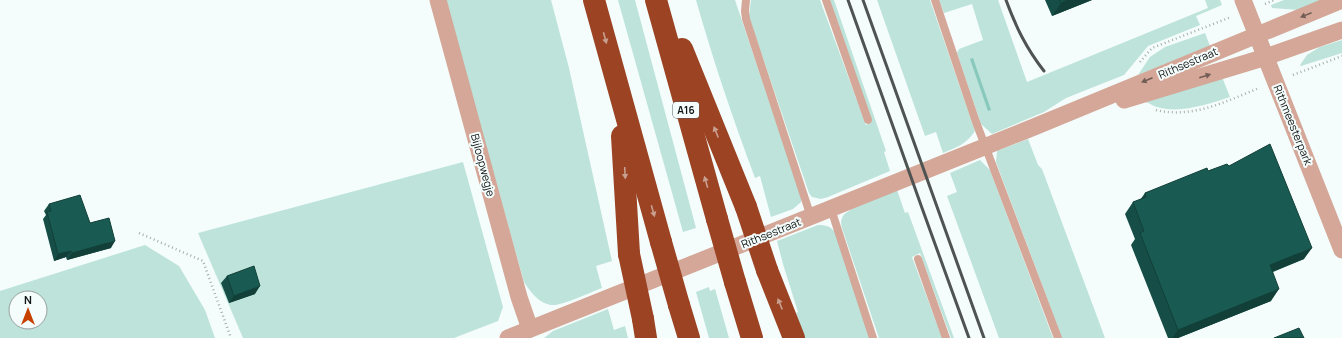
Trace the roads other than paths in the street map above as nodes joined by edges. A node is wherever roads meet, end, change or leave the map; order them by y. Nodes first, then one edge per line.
1 (438, 0) edge
2 (594, 0) edge
3 (656, 0) edge
4 (662, 0) edge
5 (746, 0) edge
6 (826, 0) edge
7 (935, 0) edge
8 (1243, 0) edge
9 (1342, 0) edge
10 (1342, 30) edge
11 (1257, 34) junction
12 (1266, 57) junction
13 (620, 93) junction
14 (868, 120) dead end
15 (1034, 127) junction
16 (985, 146) junction
17 (831, 209) junction
18 (811, 217) junction
19 (1342, 250) edge
20 (918, 259) dead end
21 (644, 329) edge
22 (521, 334) edge
23 (690, 338) edge
24 (752, 338) edge
25 (794, 338) edge
26 (873, 338) edge
27 (946, 338) edge
28 (1058, 338) edge

1 - 22 street, Bijloopwegje
2 -> 13 highway
24 -> 3 highway, A16, bridge
25 -> 4 highway, A16, bridge
5 - 18 lane
6 - 14 lane
7 - 16 lane
8 - 11 street, Rithmeesterpark
9 -> 11 street, Rithsestraat
10 - 12 street, Rithsestraat
11 - 12 street, Rithmeesterpark
11 -> 15 street, Rithsestraat
15 -> 12 street, Rithsestraat
12 - 19 street, Rithmeesterpark
13 -> 21 highway, bridge
13 -> 23 highway, bridge
15 - 16 street, Rithsestraat
16 - 17 street, Rithsestraat
16 - 28 lane
17 - 18 street, Rithsestraat
17 - 26 lane
18 - 22 street, Rithsestraat
20 - 27 lane

